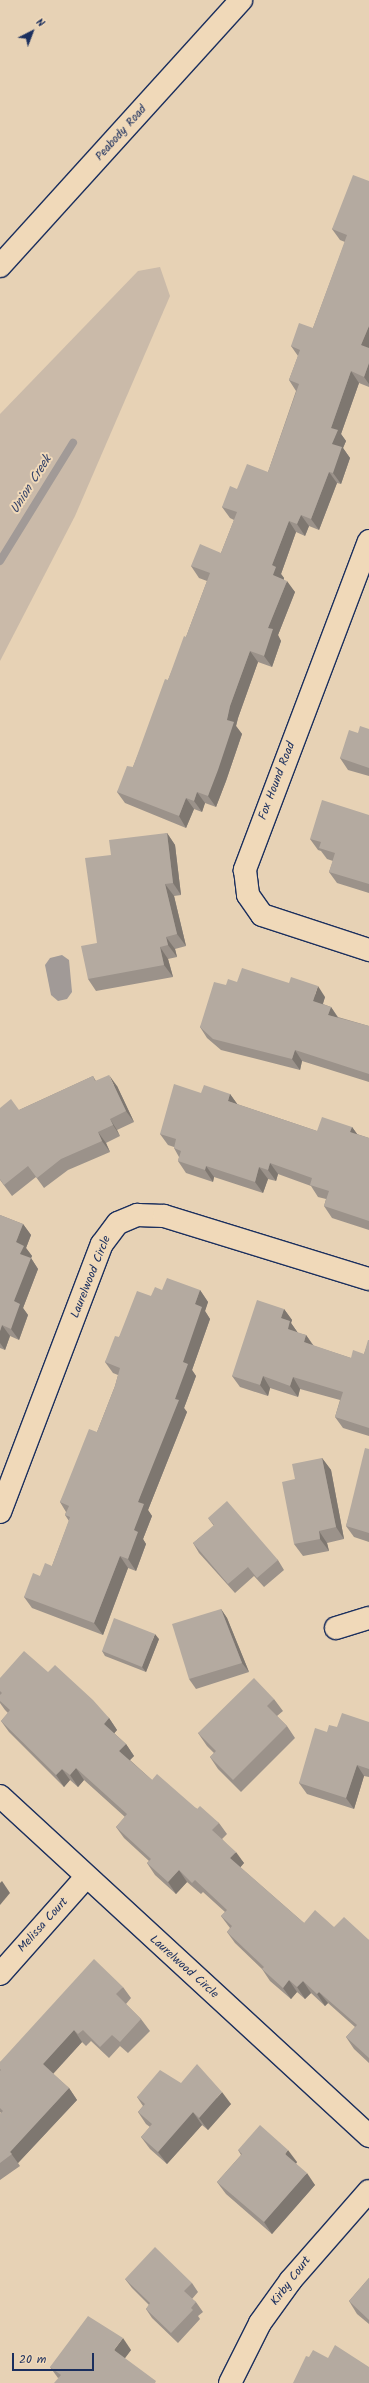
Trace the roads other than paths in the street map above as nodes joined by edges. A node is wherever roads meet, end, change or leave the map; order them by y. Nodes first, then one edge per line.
1 (241, 0) edge
2 (0, 266) edge
3 (369, 541) edge
4 (369, 950) edge
5 (369, 1279) edge
6 (0, 1512) edge
7 (369, 1618) edge
8 (336, 1628) dead end
9 (0, 1796) edge
10 (86, 1877) junction
11 (0, 1974) edge
12 (369, 2136) edge
13 (369, 2191) edge
14 (230, 2383) edge

1 - 2 street, Peabody Road
3 - 4 street, Fox Hound Road
5 - 6 street, Laurelwood Circle
7 - 8 street
9 - 10 street, Laurelwood Circle
10 - 11 street, Melissa Court
10 - 12 street, Laurelwood Circle
13 - 14 street, Kirby Court

